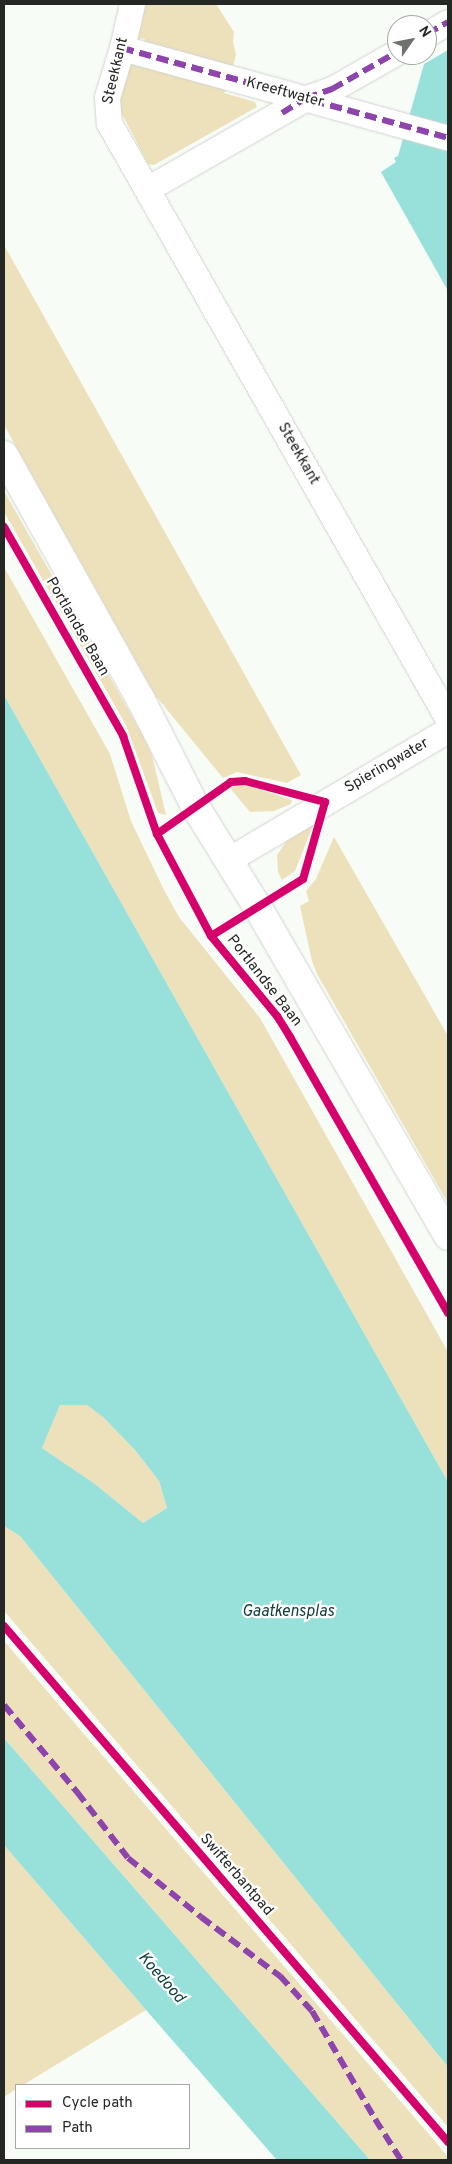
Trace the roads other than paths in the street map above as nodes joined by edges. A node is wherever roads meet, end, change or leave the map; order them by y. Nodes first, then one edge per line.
1 (132, 4) edge
2 (448, 22) edge
3 (437, 28) edge
4 (122, 48) junction
5 (387, 58) edge
6 (306, 98) junction
7 (448, 138) edge
8 (147, 190) junction
9 (4, 455) edge
10 (448, 720) edge
11 (448, 730) edge
12 (228, 860) junction
13 (448, 1236) edge

1 - 4 street, Steekkant
2 - 3 street
4 - 6 street, Kreeftwater
4 - 8 street, Steekkant
5 - 6 street
6 - 7 street, Kreeftwater
6 - 8 street
8 - 10 street, Steekkant
9 - 12 street, Portlandse Baan
11 - 12 street, Spieringwater
12 - 13 street, Portlandse Baan

